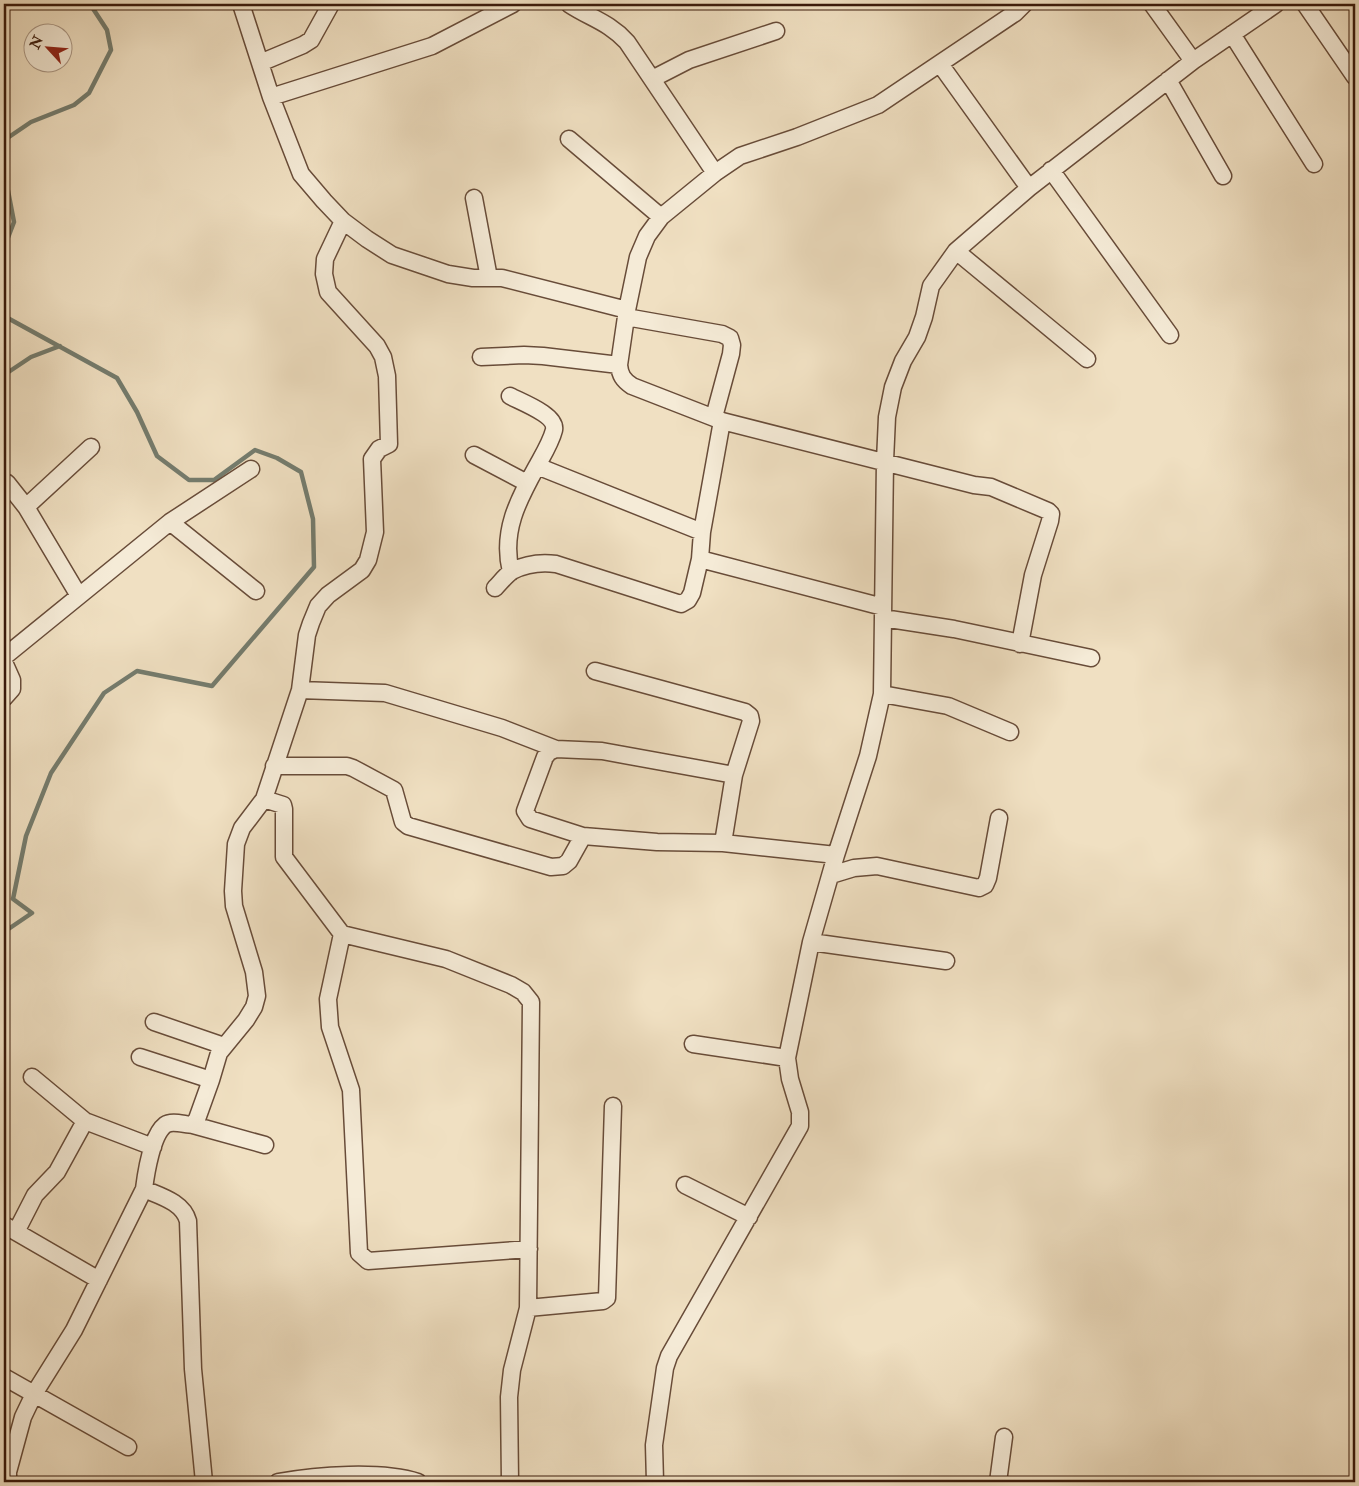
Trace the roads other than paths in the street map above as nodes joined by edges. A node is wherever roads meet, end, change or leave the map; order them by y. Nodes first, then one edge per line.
1 (241, 4) edge
2 (331, 4) edge
3 (513, 4) edge
4 (569, 4) edge
5 (1024, 4) edge
6 (1152, 4) edge
7 (1276, 4) edge
8 (1305, 4) edge
9 (776, 32) dead end
10 (1232, 34) junction
11 (1193, 61) junction
12 (260, 63) junction
13 (940, 64) junction
14 (1355, 77) edge
15 (652, 79) junction
16 (1168, 80) junction
17 (271, 97) junction
18 (569, 139) dead end
19 (1314, 164) dead end
20 (1051, 170) junction
21 (714, 173) junction
22 (1223, 176) dead end
23 (1029, 188) junction
24 (474, 198) dead end
25 (661, 217) junction
26 (342, 221) junction
27 (956, 251) junction
28 (489, 278) junction
29 (626, 314) junction
30 (1170, 335) dead end
31 (481, 357) dead end
32 (1087, 359) dead end
33 (619, 365) junction
34 (510, 396) dead end
35 (718, 419) junction
36 (91, 446) dead end
37 (474, 455) dead end
38 (885, 461) junction
39 (538, 466) junction
40 (251, 469) dead end
41 (7, 482) dead end
42 (528, 483) junction
43 (26, 507) junction
44 (170, 522) junction
45 (702, 532) junction
46 (700, 559) junction
47 (511, 572) junction
48 (495, 588) dead end
49 (256, 591) dead end
50 (79, 596) junction
51 (883, 612) junction
52 (1020, 644) junction
53 (4, 657) edge
54 (1091, 658) dead end
55 (4, 662) edge
56 (595, 671) dead end
57 (300, 690) junction
58 (882, 694) junction
59 (4, 698) edge
60 (1010, 732) dead end
61 (556, 749) junction
62 (274, 766) junction
63 (734, 775) junction
64 (264, 799) junction
65 (998, 818) dead end
66 (582, 836) junction
67 (723, 843) junction
68 (836, 855) junction
69 (831, 874) junction
70 (342, 934) junction
71 (811, 942) junction
72 (946, 961) dead end
73 (154, 1022) dead end
74 (692, 1044) dead end
75 (224, 1046) junction
76 (140, 1057) dead end
77 (787, 1058) junction
78 (32, 1077) dead end
79 (211, 1080) junction
80 (613, 1106) dead end
81 (85, 1121) junction
82 (192, 1125) junction
83 (265, 1144) dead end
84 (153, 1147) junction
85 (685, 1185) dead end
86 (144, 1189) junction
87 (749, 1217) junction
88 (10, 1229) edge
89 (529, 1249) junction
90 (100, 1280) junction
91 (528, 1308) junction
92 (4, 1377) edge
93 (34, 1394) junction
94 (1004, 1437) dead end
95 (128, 1447) dead end
96 (8, 1482) edge
97 (204, 1482) edge
98 (278, 1482) edge
99 (418, 1482) edge
100 (510, 1482) edge
101 (655, 1482) edge
102 (998, 1482) edge

1 - 12 street
2 - 12 street
3 - 17 street
4 - 15 street
5 - 13 street
6 - 11 street
7 - 10 street
8 - 14 street
9 - 15 street
10 - 11 street
10 - 19 street
11 - 16 street
12 - 17 street
13 - 21 street
13 - 23 street
15 - 21 street
16 - 20 street
16 - 22 street
17 - 26 street
18 - 25 street
20 - 23 street
20 - 30 street
21 - 25 street
23 - 27 street
24 - 28 street
25 - 29 street
26 - 28 street
26 - 57 street
27 - 32 street
27 - 38 street
28 - 29 street
29 - 33 street
29 - 35 street
31 - 33 street
33 - 35 street
34 - 39 street
35 - 38 street
35 - 45 street
36 - 43 street
37 - 42 street
38 - 51 street
38 - 52 street
39 - 42 street
39 - 45 street
40 - 44 street
41 - 43 street
42 - 47 street
43 - 50 street
44 - 49 street
44 - 50 street
45 - 46 street
46 - 47 street
46 - 51 street
47 - 48 street
50 - 53 street
51 - 52 street
51 - 58 street
52 - 54 street
55 - 59 street
56 - 63 street
57 - 61 street
57 - 62 street
58 - 60 street
58 - 68 street
61 - 63 street
61 - 66 street
62 - 64 street
62 - 66 street
63 - 67 street
64 - 70 street
64 - 75 street
65 - 69 street
66 - 67 street
67 - 68 street
68 - 69 street
69 - 71 street
70 - 89 street
70 - 89 street
71 - 72 street
71 - 77 street
73 - 75 street
74 - 77 street
75 - 79 street
76 - 79 street
77 - 87 street
78 - 81 street
79 - 82 street
80 - 91 street
81 - 84 street
81 - 88 street
82 - 83 street
82 - 84 street
84 - 86 street
85 - 87 street
86 - 90 street
86 - 97 street
87 - 101 street
88 - 90 street
89 - 91 street
90 - 93 street
91 - 100 street
92 - 93 street
93 - 95 street
93 - 96 street
94 - 102 street
98 - 99 street

